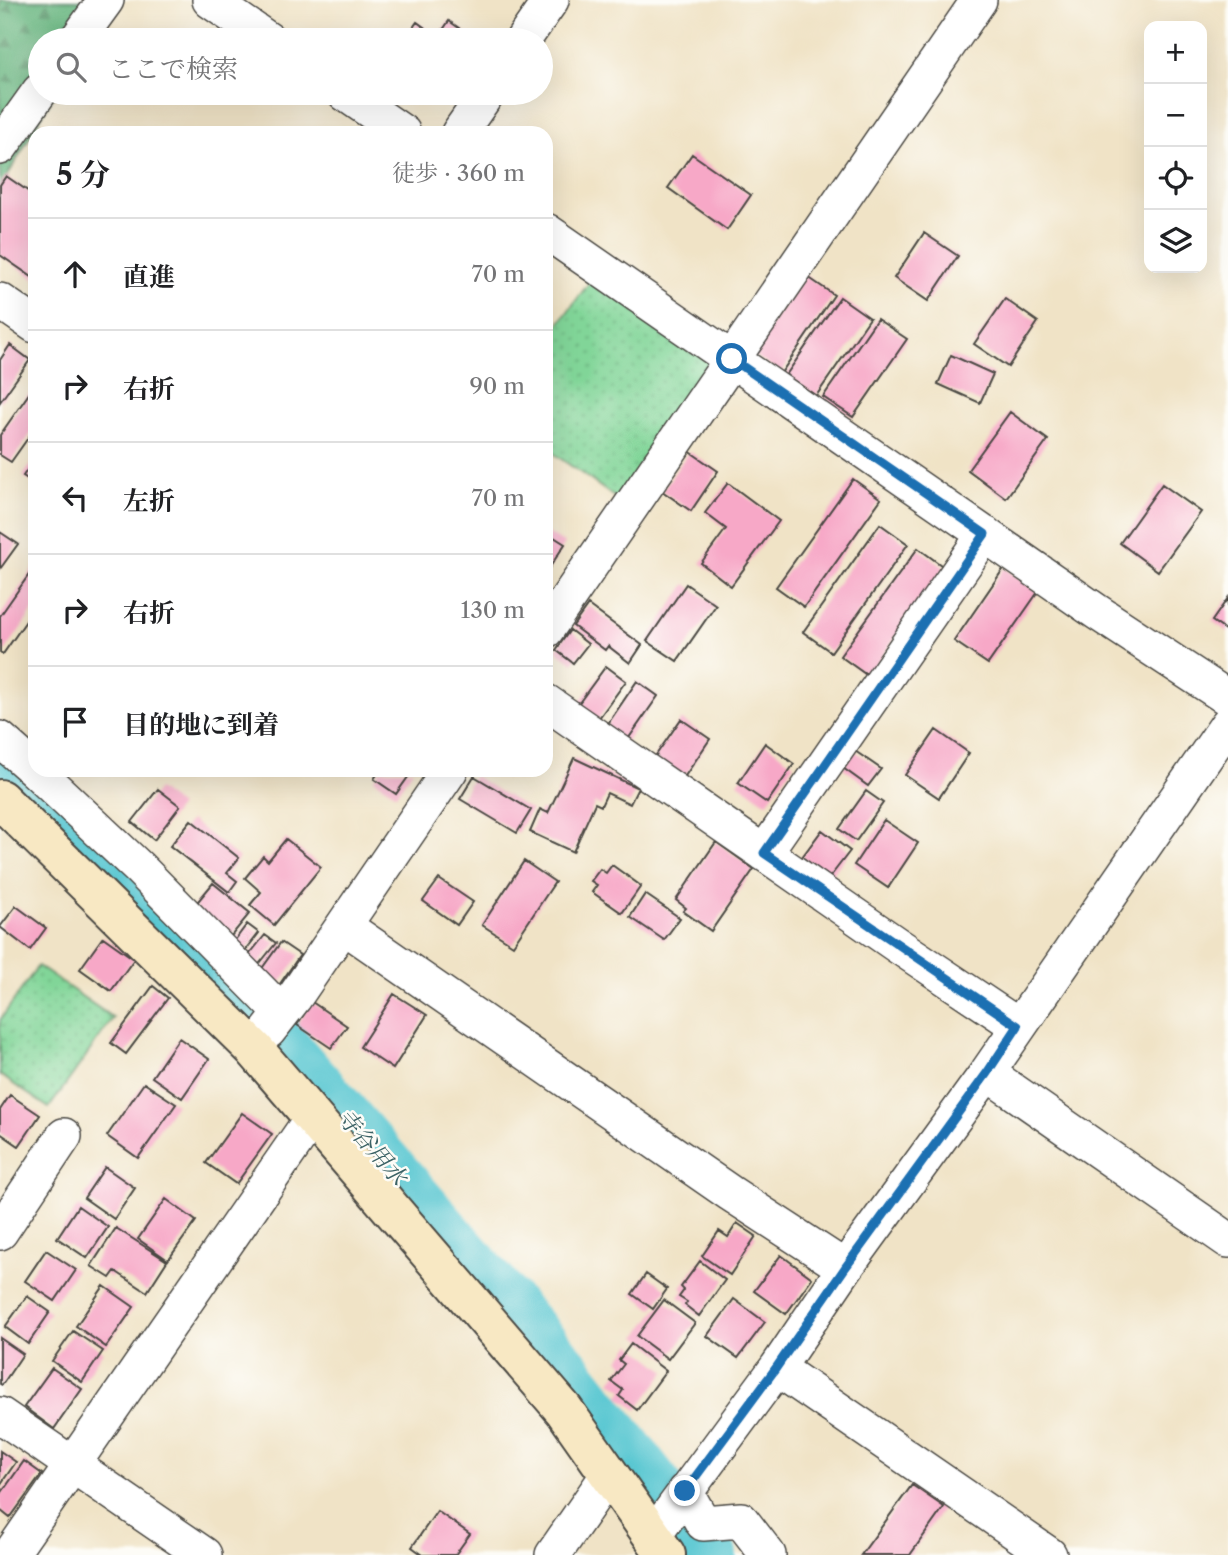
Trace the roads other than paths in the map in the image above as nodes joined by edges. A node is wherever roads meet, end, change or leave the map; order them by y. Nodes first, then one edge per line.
1 (106, 0) edge
2 (210, 0) edge
3 (551, 0) edge
4 (979, 0) edge
5 (86, 28) edge
6 (251, 28) edge
7 (531, 28) edge
8 (30, 105) edge
9 (362, 105) edge
10 (479, 105) edge
11 (393, 126) edge
12 (464, 126) edge
13 (0, 147) edge
14 (553, 236) edge
15 (0, 301) edge
16 (28, 320) edge
17 (732, 359) junction
18 (985, 534) junction
19 (553, 620) edge
20 (1228, 698) edge
21 (553, 707) edge
22 (1228, 724) edge
23 (46, 777) edge
24 (445, 777) edge
25 (0, 799) edge
26 (764, 853) junction
27 (344, 926) junction
28 (282, 1013) junction
29 (1018, 1026) junction
30 (254, 1049) junction
31 (987, 1073) junction
32 (313, 1117) junction
33 (64, 1136) dead end
34 (0, 1232) edge
35 (1228, 1240) edge
36 (845, 1268) junction
37 (776, 1368) junction
38 (0, 1415) edge
39 (74, 1465) junction
40 (609, 1474) junction
41 (685, 1491) junction
42 (660, 1545) edge
43 (10, 1555) edge
44 (204, 1555) edge
45 (553, 1555) edge
46 (768, 1555) edge
47 (1049, 1555) edge

1 - 5 street
2 - 6 street
3 - 7 street
4 - 17 street
8 - 13 street
9 - 11 street
10 - 12 street
14 - 17 street
15 - 16 street
17 - 18 street
17 - 19 street
18 - 20 street
18 - 26 street
21 - 26 street
22 - 29 street
23 - 28 street
24 - 27 street
25 - 30 street
26 - 29 street
27 - 28 street
27 - 36 street
28 - 30 street
29 - 31 street
30 - 32 street
31 - 35 street
31 - 36 street
32 - 39 street
32 - 40 street
33 - 34 street
36 - 37 street
37 - 41 street
37 - 47 street
38 - 39 street
39 - 43 street
39 - 44 street
40 - 42 street
40 - 45 street
41 - 42 street
41 - 46 street

